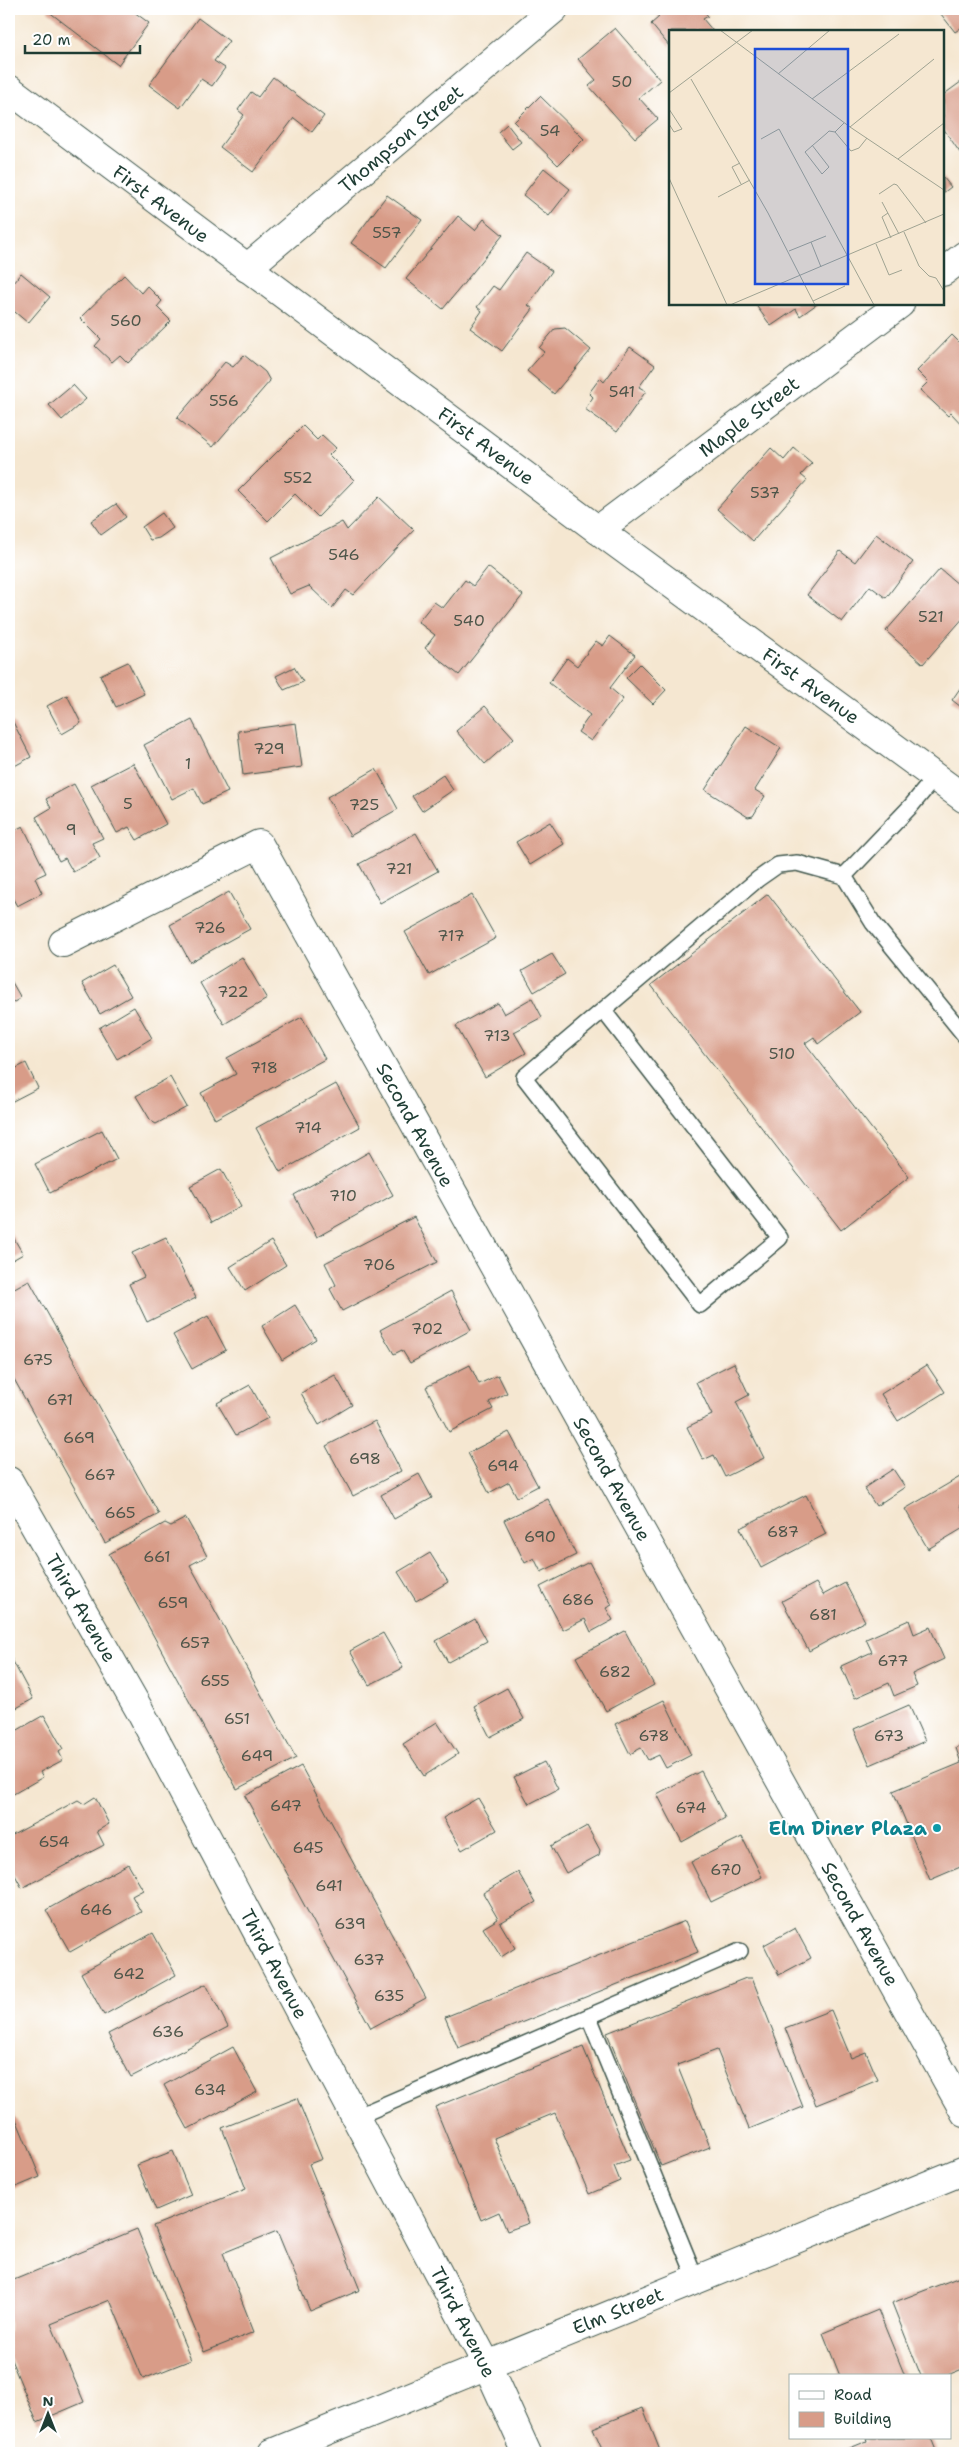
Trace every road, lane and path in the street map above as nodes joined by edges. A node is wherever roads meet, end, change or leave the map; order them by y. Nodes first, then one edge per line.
1 (554, 9) edge
2 (9, 89) edge
3 (965, 255) edge
4 (247, 268) junction
5 (944, 271) edge
6 (899, 305) edge
7 (598, 530) junction
8 (935, 777) junction
9 (965, 799) edge
10 (844, 876) junction
11 (63, 943) dead end
12 (603, 1010) junction
13 (965, 1036) edge
14 (9, 1481) edge
15 (740, 1951) dead end
16 (589, 2017) junction
17 (965, 2113) edge
18 (356, 2117) junction
19 (965, 2170) edge
20 (696, 2279) junction
21 (487, 2365) junction
22 (272, 2453) edge
23 (527, 2453) edge

1 - 4 street, Thompson Street
2 - 4 street, First Avenue
3 - 5 street
4 - 7 street, First Avenue
6 - 7 street, Maple Street
7 - 8 street, First Avenue
8 - 9 street, First Avenue
8 - 10 lane
10 - 12 lane
10 - 13 lane
11 - 17 street, Second Avenue
12 - 12 lane
14 - 18 street, Third Avenue
15 - 16 lane
16 - 18 lane
16 - 20 lane
18 - 21 street, Third Avenue
19 - 20 street, Elm Street
20 - 21 street, Elm Street
21 - 22 street, Elm Street
21 - 23 street, Third Avenue

